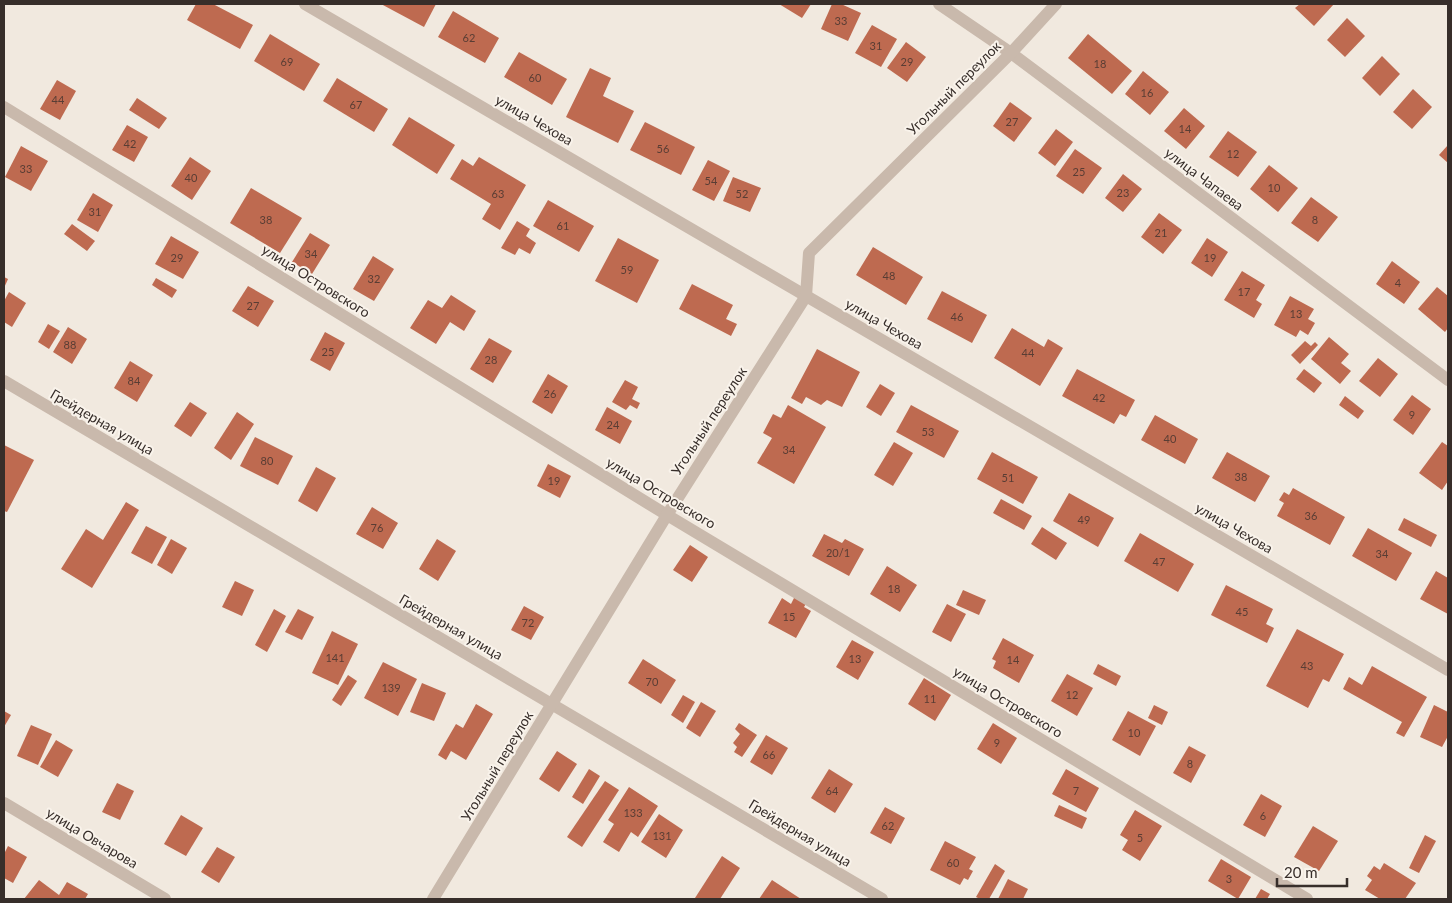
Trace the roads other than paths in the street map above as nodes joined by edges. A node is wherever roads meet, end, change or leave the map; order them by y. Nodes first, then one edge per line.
1 (304, 4) edge
2 (939, 4) edge
3 (1056, 4) edge
4 (1011, 53) junction
5 (4, 107) edge
6 (806, 296) junction
7 (1448, 380) edge
8 (4, 382) edge
9 (667, 515) junction
10 (1448, 670) edge
11 (552, 704) junction
12 (4, 803) edge
13 (165, 899) edge
14 (433, 899) edge
15 (882, 899) edge
16 (1307, 899) edge

1 - 6 street, улица Чехова
2 - 4 street, улица Чапаева
3 - 4 street, Угольный переулок
4 - 6 street, Угольный переулок
4 - 7 street, улица Чапаева
5 - 9 street, улица Островского
6 - 9 street, Угольный переулок
6 - 10 street, улица Чехова
8 - 11 street, Грейдерная улица
9 - 11 street, Угольный переулок
9 - 16 street, улица Островского
11 - 14 street, Угольный переулок
11 - 15 street, Грейдерная улица
12 - 13 street, улица Овчарова

